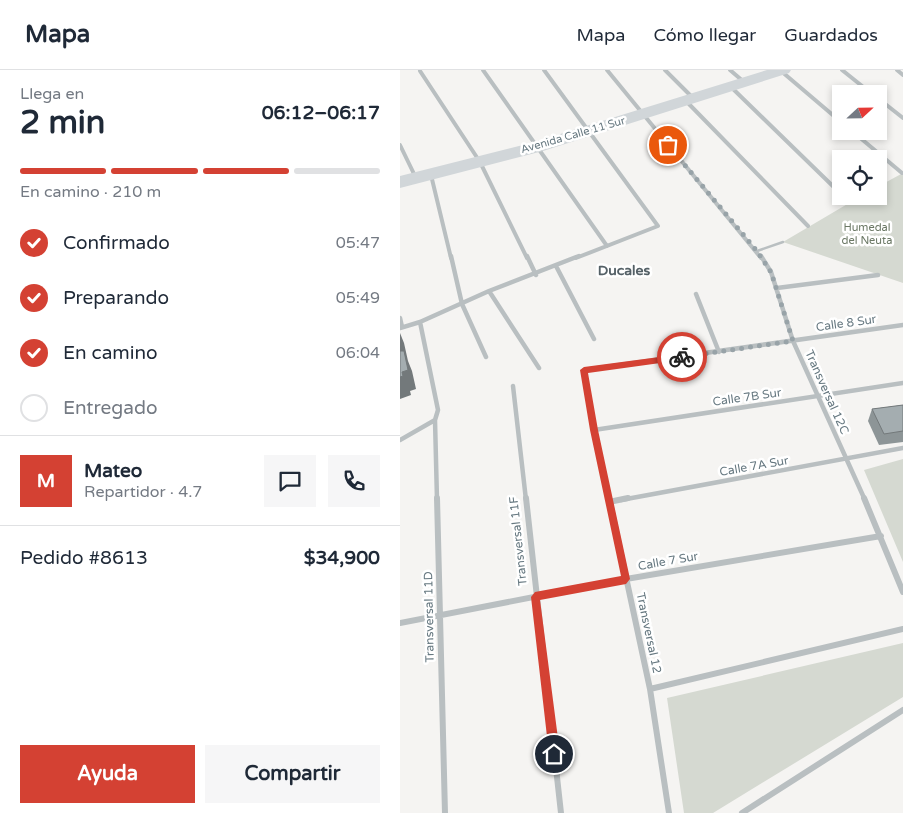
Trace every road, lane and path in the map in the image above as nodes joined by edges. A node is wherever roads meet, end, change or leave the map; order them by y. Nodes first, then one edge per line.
1 (483, 70) edge
2 (544, 70) edge
3 (607, 70) edge
4 (665, 70) edge
5 (782, 70) edge
6 (842, 70) edge
7 (897, 70) edge
8 (420, 71) edge
9 (903, 75) edge
10 (735, 80) edge
11 (861, 85) edge
12 (689, 99) junction
13 (888, 106) edge
14 (832, 114) edge
15 (642, 115) junction
16 (903, 118) edge
17 (590, 131) junction
18 (863, 140) edge
19 (400, 145) edge
20 (537, 146) junction
21 (480, 162) junction
22 (902, 173) dead end
23 (416, 178) edge
24 (832, 184) edge
25 (808, 226) dead end
26 (783, 242) dead end
27 (607, 246) junction
28 (757, 251) junction
29 (556, 266) junction
30 (536, 274) junction
31 (878, 275) dead end
32 (777, 288) junction
33 (489, 291) junction
34 (696, 294) dead end
35 (462, 304) junction
36 (400, 318) edge
37 (420, 322) junction
38 (903, 325) edge
39 (401, 327) edge
40 (594, 339) dead end
41 (793, 341) junction
42 (719, 352) junction
43 (486, 357) dead end
44 (538, 368) dead end
45 (584, 370) joint
46 (903, 383) edge
47 (513, 386) dead end
48 (818, 397) junction
49 (435, 420) junction
50 (594, 430) junction
51 (400, 440) edge
52 (903, 448) edge
53 (846, 459) junction
54 (609, 502) junction
55 (881, 536) junction
56 (626, 579) junction
57 (903, 592) edge
58 (535, 597) junction
59 (441, 617) junction
60 (400, 623) edge
61 (903, 629) edge
62 (650, 689) junction
63 (903, 710) edge
64 (445, 813) edge
65 (561, 813) edge
66 (669, 813) edge
67 (742, 813) edge

1 - 20 street
2 - 17 street
3 - 15 street, Transversal 12C
4 - 12 street
5 - 10 street, Avenida Calle 11 Sur
5 - 14 street
6 - 11 street
7 - 9 street
8 - 21 street
10 - 12 street, Avenida Calle 11 Sur
10 - 24 street
12 - 15 street, Avenida Calle 11 Sur
12 - 25 street
13 - 16 street
15 - 17 street, Avenida Calle 11 Sur
15 - 28 street, Transversal 12C
17 - 20 street, Avenida Calle 11 Sur
17 - 27 street
18 - 22 street
19 - 23 street
20 - 21 street, Avenida Calle 11 Sur
20 - 27 street
21 - 23 street, Avenida Calle 11 Sur
21 - 30 street
23 - 35 street
26 - 28 lane
27 - 29 street
28 - 32 street, Transversal 12C
29 - 30 street
29 - 40 street
30 - 33 street
31 - 32 street
32 - 41 street, Transversal 12C
33 - 35 street
33 - 44 street
34 - 42 street
35 - 37 street
35 - 43 street
36 - 39 street
37 - 39 street
37 - 49 street, Transversal 11D
38 - 41 street, Calle 8 Sur
41 - 42 street, Calle 8 Sur
41 - 48 street, Transversal 12C
42 - 45 street, Calle 8 Sur
45 - 50 street, Transversal 12
46 - 48 street, Calle 7B Sur
47 - 58 street, Transversal 11F
48 - 50 street, Calle 7B Sur
48 - 53 street, Transversal 12C
49 - 51 street
49 - 59 street, Transversal 11D
50 - 54 street, Transversal 12
52 - 53 street, Calle 7A Sur
53 - 54 street, Calle 7A Sur
53 - 55 street, Transversal 12C
54 - 56 street, Transversal 12
55 - 56 street, Calle 7 Sur
55 - 57 street, Transversal 12C
56 - 58 street, Calle 7 Sur
56 - 62 street, Transversal 12
58 - 59 street, Calle 7 Sur
58 - 65 street, Transversal 11F
59 - 60 street, Calle 7 Sur
59 - 64 street, Transversal 11D
61 - 62 street
62 - 66 street, Transversal 12
63 - 67 street

